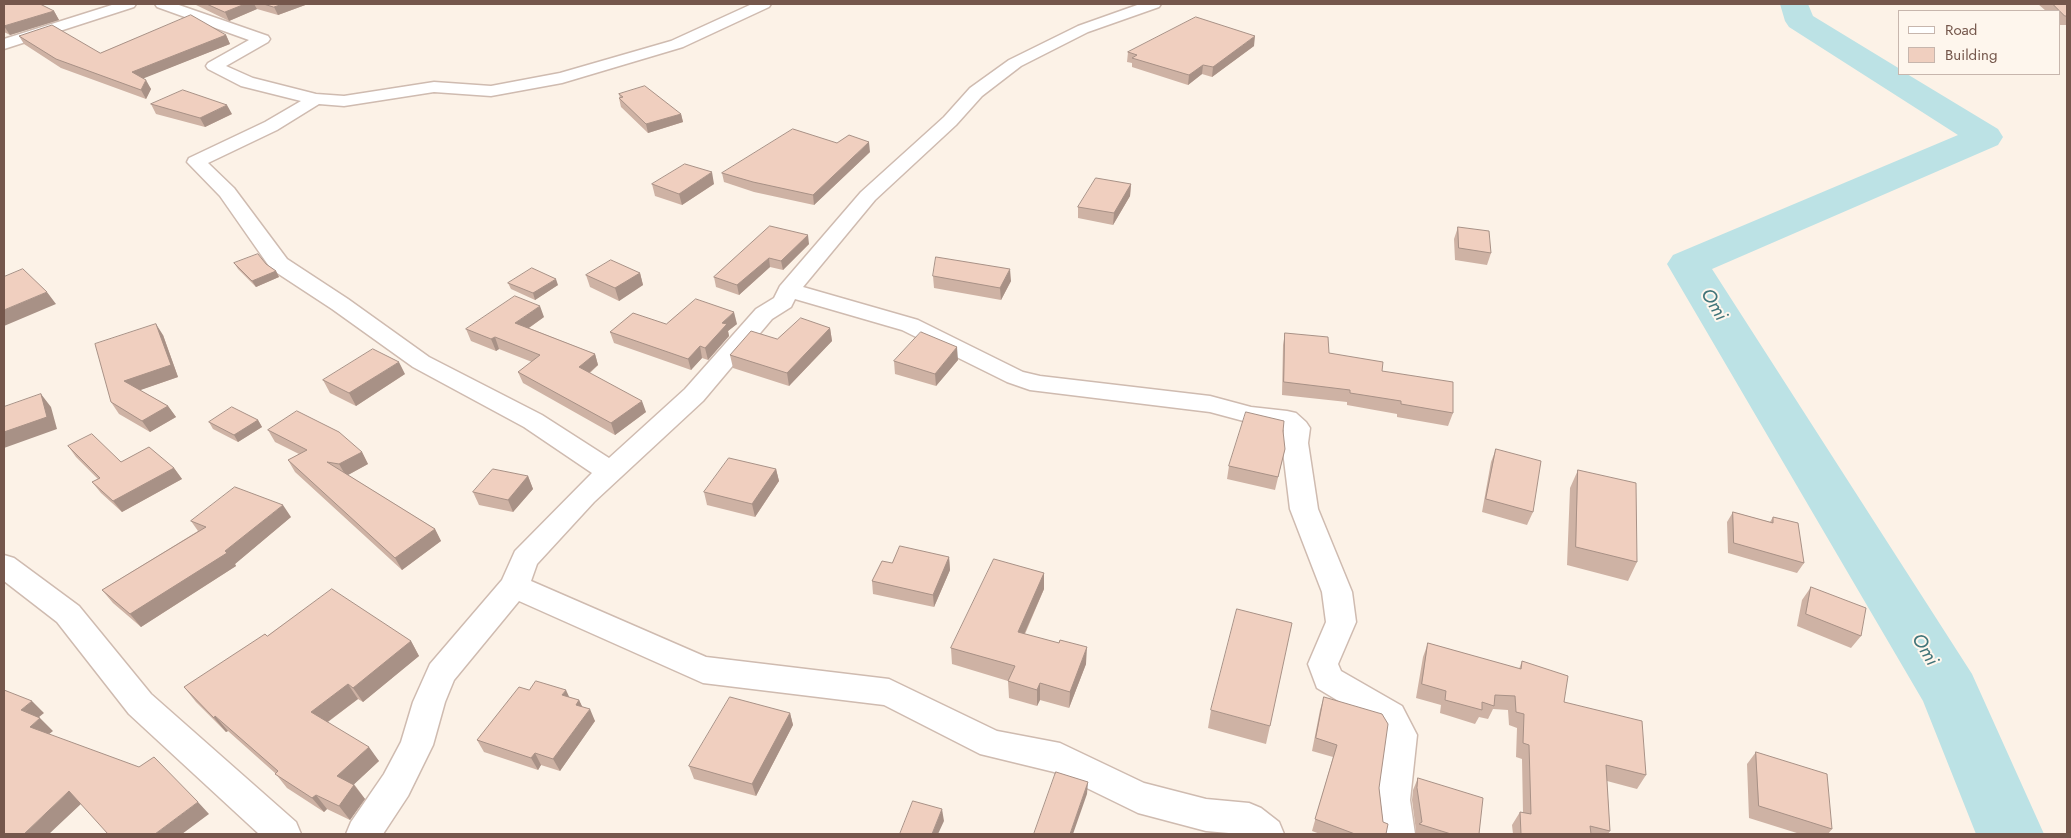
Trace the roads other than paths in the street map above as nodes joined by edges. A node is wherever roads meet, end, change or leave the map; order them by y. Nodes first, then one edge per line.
1 (129, 4) edge
2 (162, 4) edge
3 (764, 4) edge
4 (1154, 4) edge
5 (4, 44) edge
6 (316, 99) junction
7 (788, 291) junction
8 (610, 472) junction
9 (4, 566) edge
10 (514, 586) junction
11 (284, 834) edge
12 (363, 834) edge
13 (1267, 834) edge
14 (1398, 834) edge

1 - 5 street
2 - 6 street
3 - 6 street
4 - 7 street
6 - 8 street
7 - 8 street
7 - 14 street
8 - 10 street
9 - 11 street
10 - 12 street
10 - 13 street

